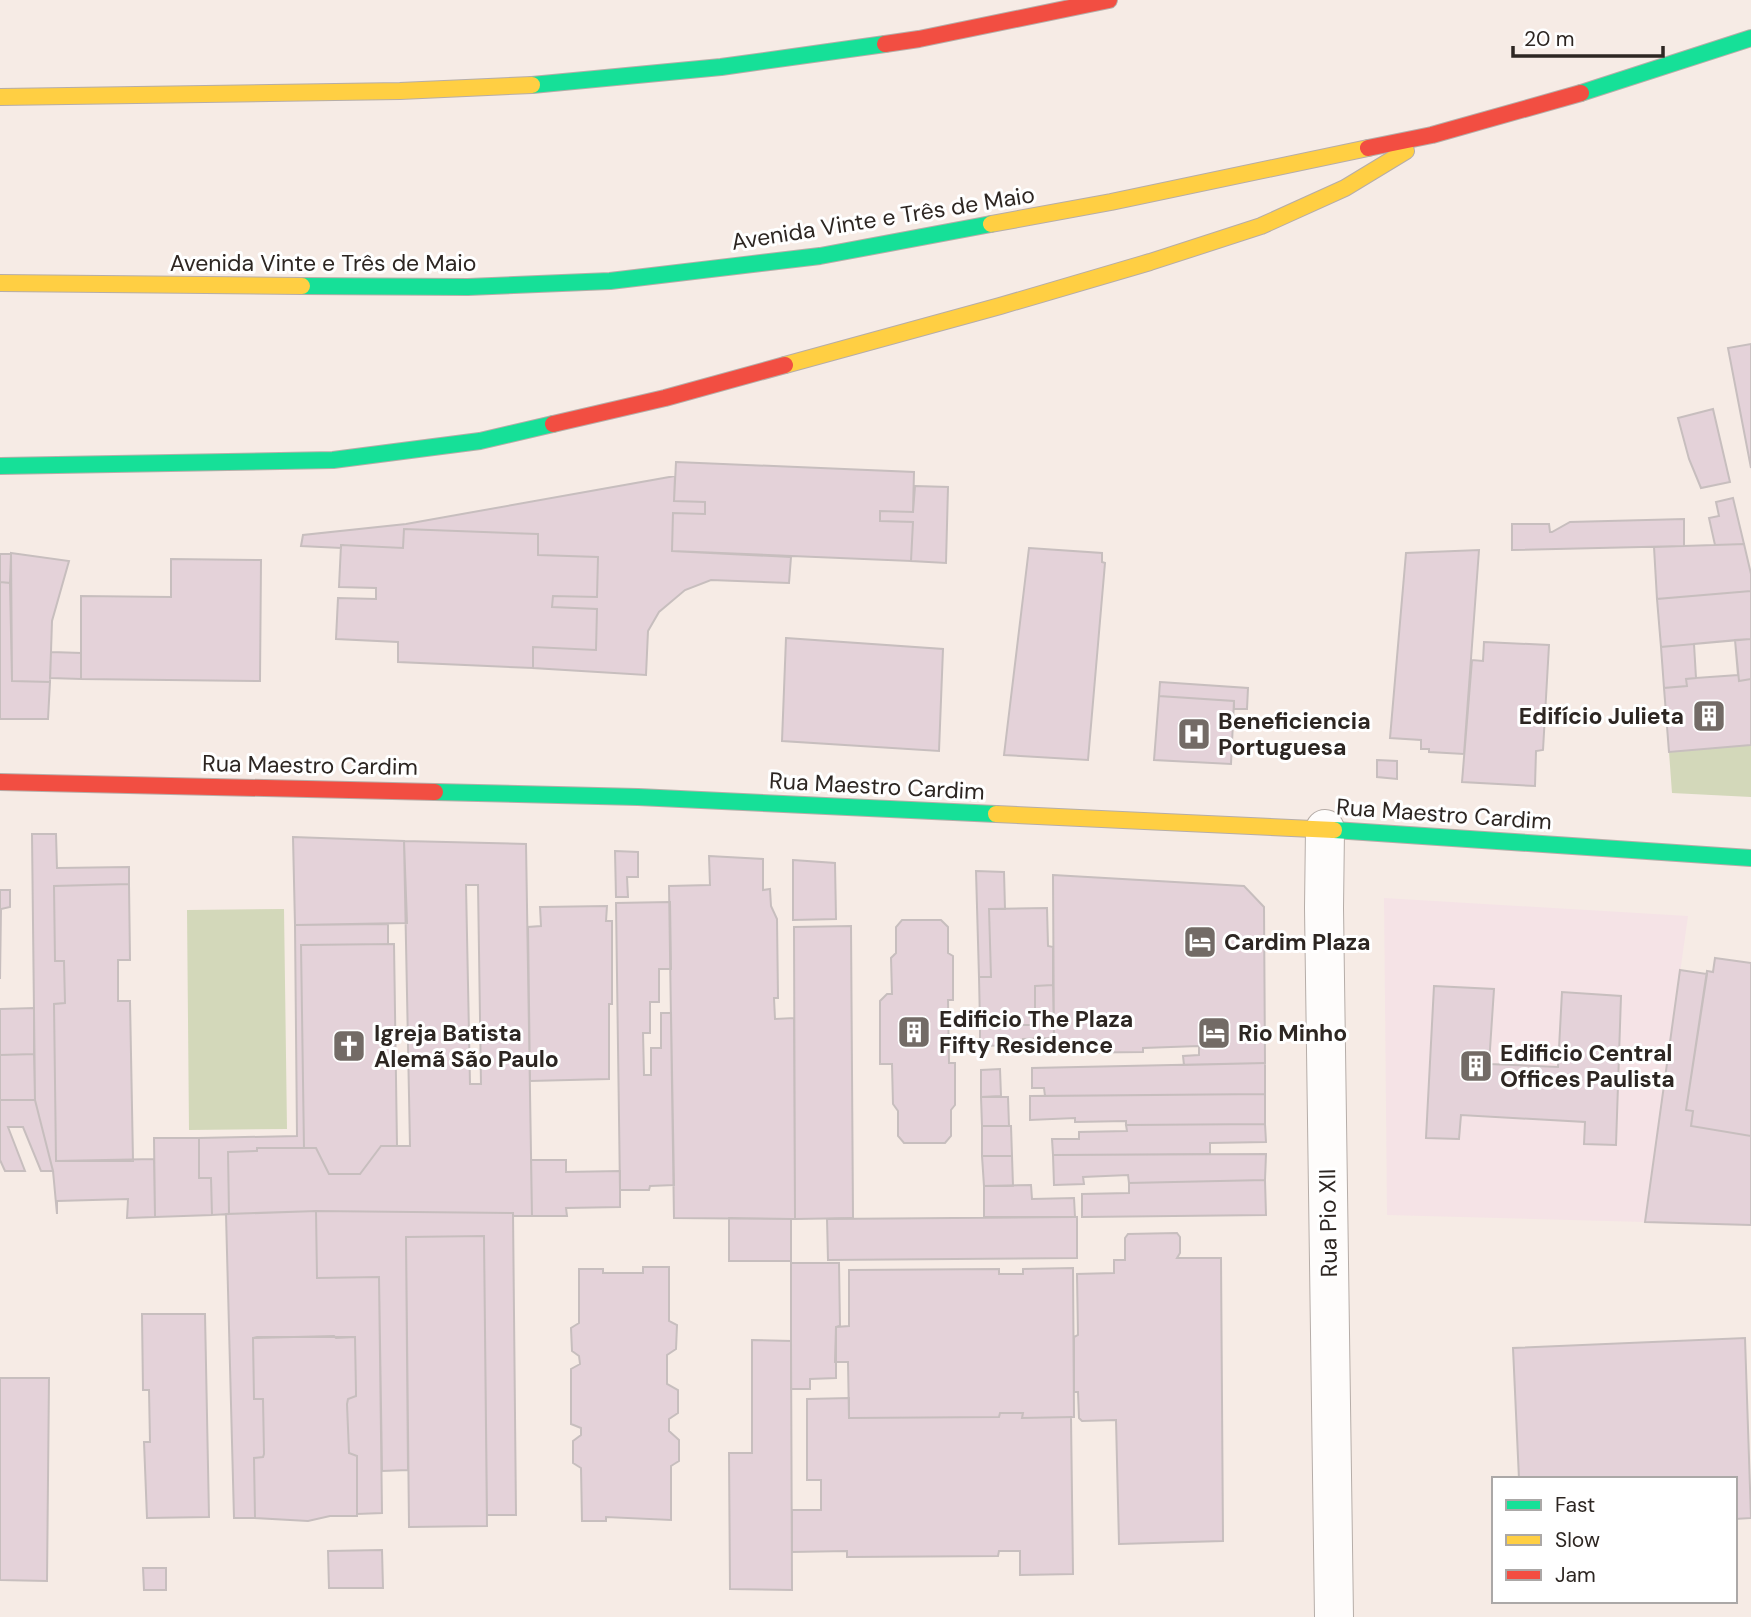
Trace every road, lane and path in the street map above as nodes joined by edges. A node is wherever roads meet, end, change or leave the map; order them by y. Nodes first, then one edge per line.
1 (1109, 0) edge
2 (1751, 38) edge
3 (0, 83) edge
4 (37, 96) junction
5 (0, 97) edge
6 (1432, 135) junction
7 (0, 283) edge
8 (0, 466) edge
9 (0, 782) edge
10 (1325, 829) junction
11 (1751, 858) edge
12 (1334, 1617) edge

1 - 4 main road
2 - 6 main road, Avenida Vinte e Três de Maio
3 - 4 main road
4 - 5 main road
6 - 7 main road, Avenida Vinte e Três de Maio
6 - 8 main road
9 - 10 main road, Rua Maestro Cardim
10 - 11 main road, Rua Maestro Cardim
10 - 12 street, Rua Pio XII

